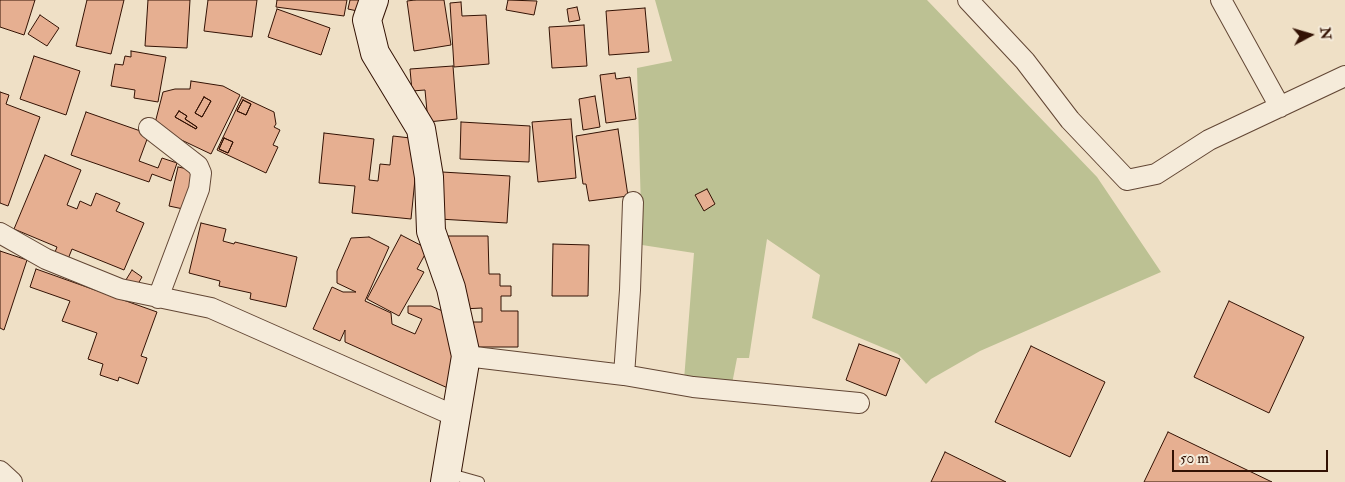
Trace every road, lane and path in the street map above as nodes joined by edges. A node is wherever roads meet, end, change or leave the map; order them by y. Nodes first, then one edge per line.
1 (374, 0) edge
2 (968, 0) edge
3 (1221, 0) edge
4 (1345, 76) edge
5 (1280, 107) junction
6 (149, 128) dead end
7 (632, 202) dead end
8 (0, 233) edge
9 (158, 298) junction
10 (466, 356) junction
11 (624, 376) junction
12 (859, 403) dead end
13 (455, 416) junction
14 (0, 470) edge
15 (445, 477) edge
16 (12, 482) edge
17 (479, 482) edge

1 - 10 street
2 - 5 street
3 - 5 street
4 - 5 street
6 - 9 street
7 - 11 street
8 - 9 street
9 - 13 street
10 - 11 street
10 - 13 street
11 - 12 street
13 - 15 street
14 - 16 street
15 - 17 lane

